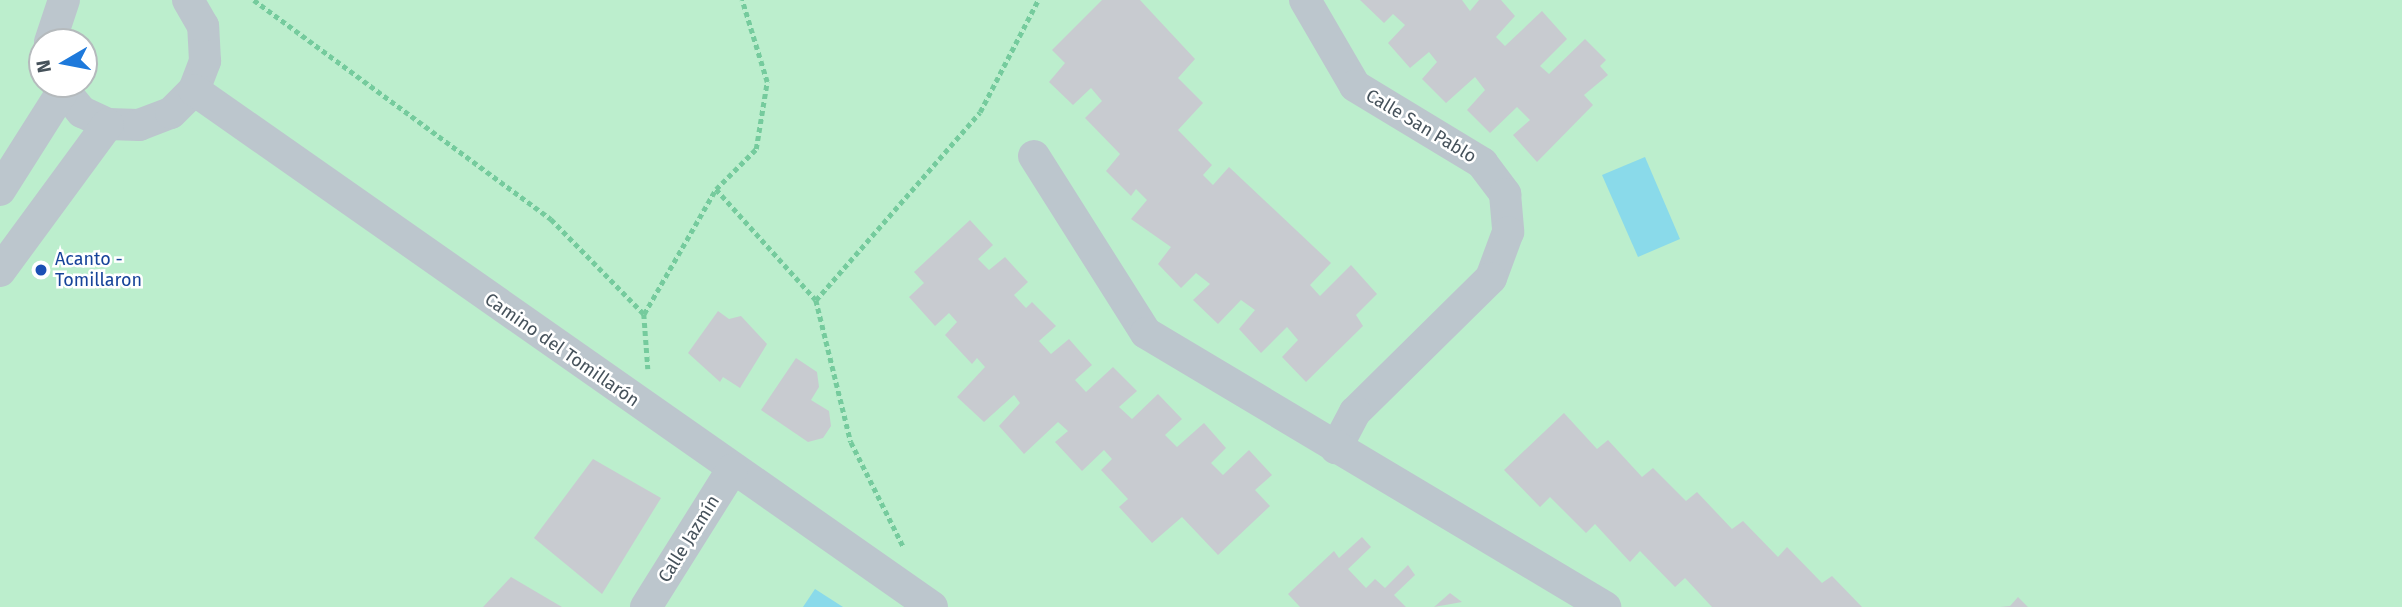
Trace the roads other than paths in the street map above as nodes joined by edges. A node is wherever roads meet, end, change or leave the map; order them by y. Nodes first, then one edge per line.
1 (64, 0) edge
2 (188, 0) edge
3 (1306, 0) edge
4 (55, 28) edge
5 (194, 90) junction
6 (55, 98) edge
7 (70, 98) edge
8 (108, 124) junction
9 (1034, 156) dead end
10 (0, 190) edge
11 (0, 271) edge
12 (1336, 448) junction
13 (732, 470) junction
14 (646, 607) edge
15 (932, 607) edge
16 (1605, 607) edge

1 - 4 street
2 - 5 street
3 - 12 street, Calle San Pablo
5 - 8 street
5 - 13 street, Camino del Tomillarón
6 - 10 street
7 - 8 street
8 - 11 street
9 - 12 street
12 - 16 street
13 - 14 street, Calle Jazmín
13 - 15 street, Camino del Tomillarón

